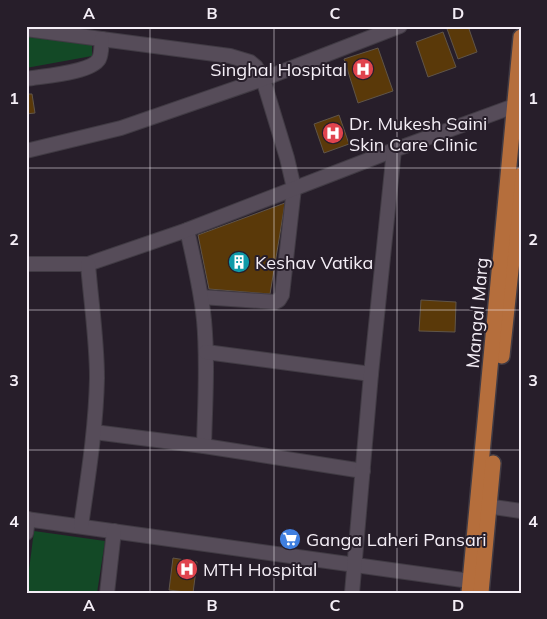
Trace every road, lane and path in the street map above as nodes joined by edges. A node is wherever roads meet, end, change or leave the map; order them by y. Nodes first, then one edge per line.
1 (400, 26) edge
2 (26, 29) edge
3 (521, 37) edge
4 (102, 39) junction
5 (26, 79) edge
6 (263, 79) junction
7 (514, 106) junction
8 (394, 150) junction
9 (26, 151) edge
10 (521, 176) edge
11 (294, 188) junction
12 (187, 230) junction
13 (26, 264) edge
14 (88, 264) junction
15 (201, 298) junction
16 (206, 352) junction
17 (371, 374) junction
18 (94, 432) junction
19 (204, 446) junction
20 (363, 471) junction
21 (484, 506) junction
22 (521, 511) edge
23 (27, 524) edge
24 (81, 526) junction
25 (114, 531) junction
26 (355, 565) junction
27 (470, 587) edge
28 (107, 593) edge
29 (352, 593) edge
30 (481, 593) edge

1 - 6 street
2 - 4 street
3 - 7 main road, Mangal Marg
4 - 5 street
4 - 6 street
6 - 9 street
6 - 11 street
7 - 8 street
7 - 21 main road, Mangal Marg
8 - 11 street
8 - 17 street
10 - 21 main road, Mangal Marg
11 - 12 street
11 - 15 street
12 - 14 street
12 - 15 street
13 - 14 street
14 - 18 street
15 - 16 street
16 - 17 street
16 - 19 street
17 - 20 street
18 - 19 street
18 - 24 street
19 - 20 street
20 - 26 street
21 - 22 street
21 - 27 main road, Mangal Marg
21 - 30 main road, Mangal Marg
23 - 24 street
24 - 25 street
25 - 26 street
25 - 28 street
26 - 27 street
26 - 29 street

